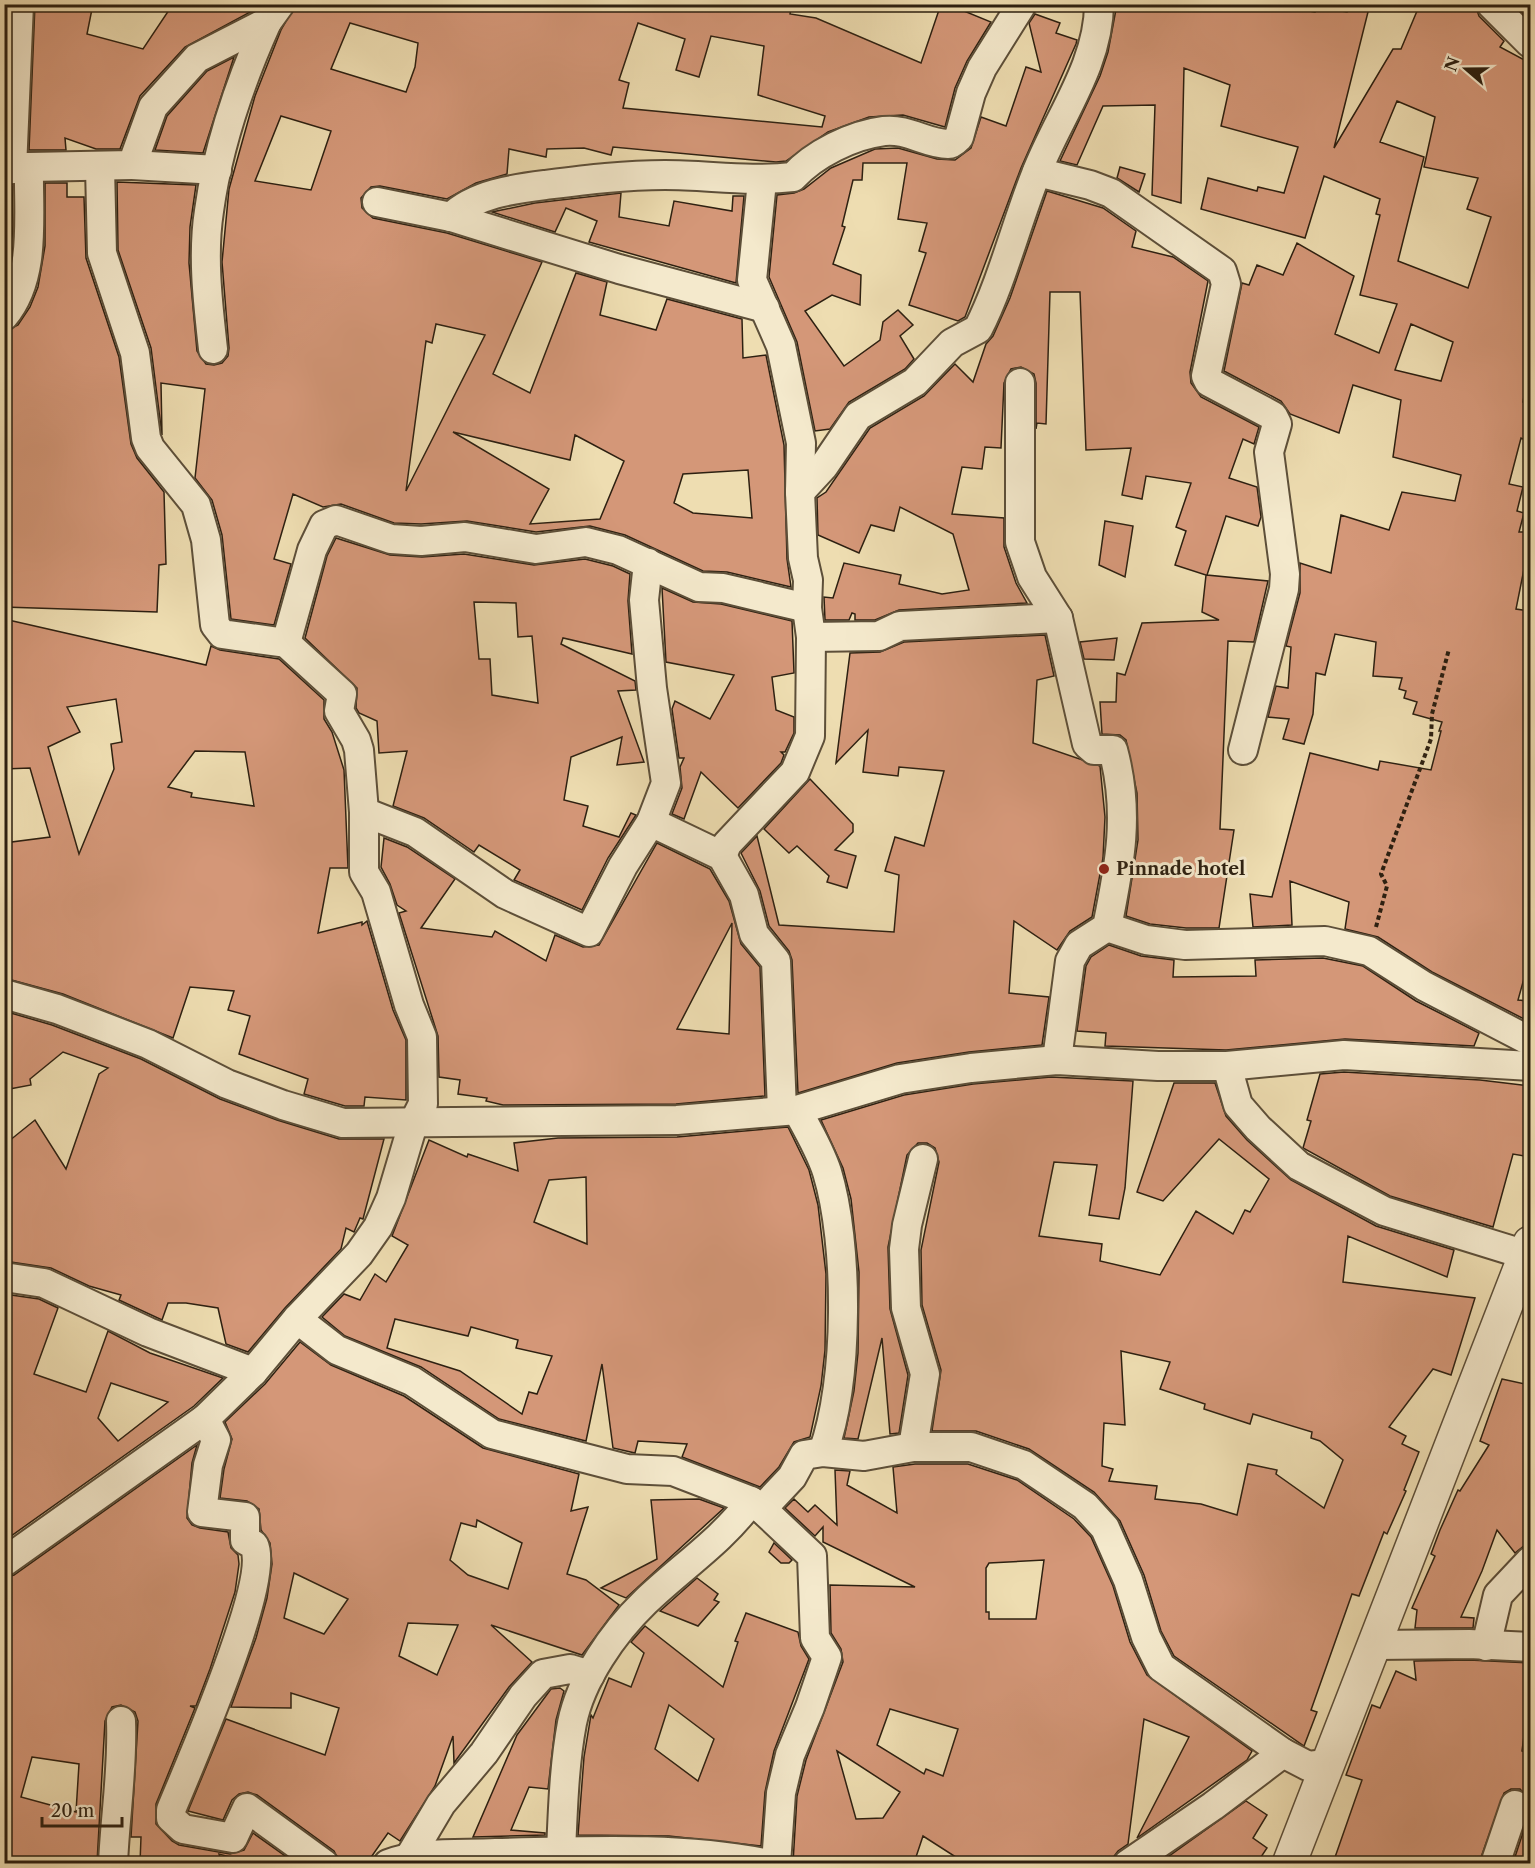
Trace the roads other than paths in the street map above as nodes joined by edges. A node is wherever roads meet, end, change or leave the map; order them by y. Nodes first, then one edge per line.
1 (19, 4) edge
2 (1022, 4) edge
3 (1099, 4) edge
4 (1491, 4) edge
5 (274, 13) edge
6 (1530, 43) edge
7 (132, 165) junction
8 (100, 167) junction
9 (15, 168) edge
10 (217, 170) junction
11 (1036, 172) junction
12 (762, 181) junction
13 (377, 202) dead end
14 (451, 217) junction
15 (765, 308) junction
16 (4, 316) edge
17 (213, 349) dead end
18 (1020, 383) dead end
19 (800, 492) junction
20 (648, 563) junction
21 (807, 608) junction
22 (1058, 618) junction
23 (811, 637) junction
24 (286, 643) junction
25 (1243, 750) dead end
26 (364, 812) junction
27 (651, 822) junction
28 (722, 856) junction
29 (1107, 927) junction
30 (4, 994) edge
31 (1530, 1041) edge
32 (1057, 1060) junction
33 (1227, 1066) junction
34 (1530, 1066) edge
35 (790, 1110) junction
36 (413, 1124) junction
37 (923, 1159) dead end
38 (1528, 1249) edge
39 (4, 1277) edge
40 (297, 1319) junction
41 (253, 1372) junction
42 (205, 1419) junction
43 (913, 1447) junction
44 (823, 1452) junction
45 (757, 1505) junction
46 (1530, 1561) edge
47 (4, 1562) edge
48 (1376, 1645) junction
49 (1486, 1646) junction
50 (1530, 1647) edge
51 (590, 1676) junction
52 (121, 1721) dead end
53 (1283, 1753) junction
54 (1326, 1764) junction
55 (1515, 1805) dead end
56 (571, 1855) edge
57 (398, 1861) edge
58 (113, 1863) edge
59 (324, 1863) edge
60 (768, 1863) edge
61 (776, 1863) edge
62 (1128, 1863) edge
63 (1289, 1863) edge
64 (1495, 1863) edge

1 - 9 street
2 - 12 street
3 - 11 street
4 - 6 street
5 - 7 street
5 - 10 street
7 - 8 street
7 - 10 street
8 - 9 street
8 - 24 street
9 - 16 street
10 - 17 street
11 - 19 street
11 - 25 street
12 - 14 street
12 - 15 street
13 - 14 street
14 - 15 street
15 - 19 street
18 - 22 street
19 - 21 street
20 - 21 street
20 - 24 street
20 - 27 street
21 - 23 street
22 - 23 street
22 - 29 street
23 - 28 street
24 - 26 street
26 - 27 street
26 - 36 street
27 - 28 street
28 - 35 street
29 - 31 street
29 - 32 street
30 - 36 street
32 - 33 street
32 - 35 street
33 - 34 street
33 - 38 street
35 - 36 street
35 - 44 street
36 - 40 street
37 - 43 street
38 - 48 street
39 - 41 street
40 - 41 street
40 - 45 street
41 - 42 street
42 - 47 street
42 - 59 street
43 - 44 street
43 - 53 street
44 - 45 street
45 - 51 street
45 - 61 street
46 - 49 street
48 - 49 street
48 - 54 street
49 - 50 street
51 - 56 street
51 - 57 street
52 - 58 street
53 - 54 street
53 - 62 street
54 - 63 street
55 - 64 street
56 - 57 street
56 - 60 street

